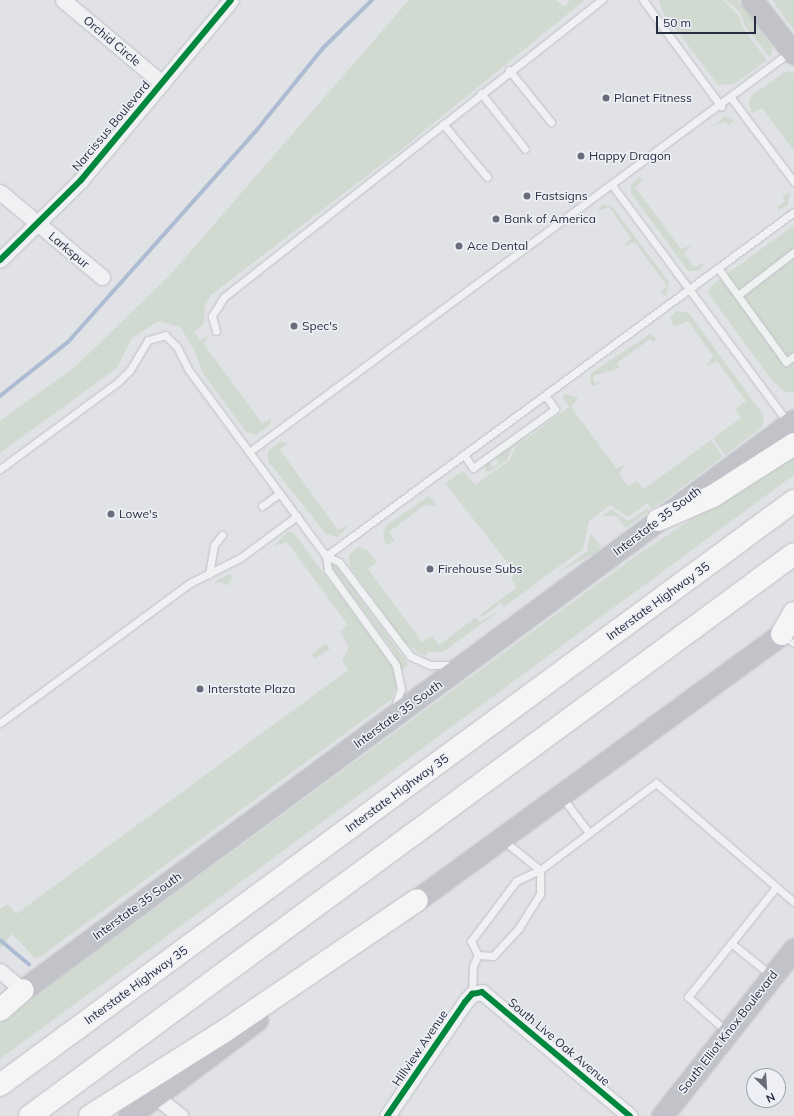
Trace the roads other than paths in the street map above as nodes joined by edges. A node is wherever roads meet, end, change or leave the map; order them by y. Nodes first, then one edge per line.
1 (63, 0) edge
2 (231, 0) edge
3 (602, 0) edge
4 (643, 0) edge
5 (752, 0) edge
6 (793, 52) edge
7 (509, 70) junction
8 (162, 83) junction
9 (481, 93) junction
10 (731, 98) junction
11 (721, 106) junction
12 (551, 122) dead end
13 (443, 124) junction
14 (525, 149) dead end
15 (487, 177) dead end
16 (794, 182) edge
17 (612, 185) junction
18 (0, 192) edge
19 (794, 212) edge
20 (39, 224) junction
21 (794, 252) edge
22 (0, 260) edge
23 (718, 268) junction
24 (102, 277) dead end
25 (689, 289) junction
26 (738, 294) junction
27 (216, 331) dead end
28 (794, 356) edge
29 (545, 395) junction
30 (792, 429) edge
31 (250, 452) junction
32 (464, 455) junction
33 (0, 469) edge
34 (280, 493) junction
35 (794, 501) edge
36 (262, 506) dead end
37 (297, 516) junction
38 (658, 520) joint
39 (222, 535) dead end
40 (794, 554) edge
41 (326, 556) junction
42 (209, 574) junction
43 (794, 613) edge
44 (508, 634) junction
45 (790, 634) edge
46 (0, 723) edge
47 (363, 739) junction
48 (560, 796) junction
49 (589, 833) junction
50 (500, 837) junction
51 (540, 870) junction
52 (776, 887) junction
53 (417, 900) junction
54 (794, 902) edge
55 (731, 943) junction
56 (794, 949) edge
57 (478, 954) junction
58 (0, 971) edge
59 (772, 976) junction
60 (23, 990) junction
61 (472, 994) junction
62 (0, 1008) edge
63 (726, 1031) junction
64 (0, 1085) edge
65 (156, 1098) junction
66 (30, 1116) edge
67 (90, 1116) edge
68 (129, 1116) edge
69 (180, 1116) edge
70 (387, 1116) edge
71 (630, 1116) edge
72 (662, 1116) edge

1 - 8 street, Orchid Circle
2 - 8 street, Narcissus Boulevard
3 - 7 lane
4 - 11 lane
5 - 6 main road
6 - 10 lane
7 - 9 lane
7 - 12 lane
8 - 20 street, Narcissus Boulevard
9 - 13 lane
9 - 14 lane
10 - 11 lane
10 - 16 lane
11 - 17 lane
13 - 15 lane
13 - 27 lane
17 - 25 lane
17 - 31 lane
18 - 20 street, Larkspur
19 - 23 lane
20 - 22 street, Narcissus Boulevard
20 - 24 street, Larkspur
21 - 26 lane
23 - 25 lane
23 - 26 lane
25 - 29 lane
25 - 30 lane
26 - 28 lane
29 - 32 lane
29 - 32 lane
30 - 38 highway
31 - 33 lane
31 - 34 lane
32 - 41 lane
34 - 36 lane
34 - 37 lane
35 - 64 highway, Interstate Highway 35
37 - 41 lane
37 - 42 lane
38 - 44 main road, Interstate 35 South
39 - 42 lane
40 - 66 highway
41 - 44 lane
41 - 47 lane
42 - 46 lane
43 - 45 highway
44 - 47 main road, Interstate 35 South
45 - 48 main road
47 - 60 main road, Interstate 35 South
48 - 49 lane
48 - 50 main road
49 - 51 lane
49 - 52 lane
50 - 51 lane
50 - 53 main road
51 - 57 lane
51 - 57 lane
52 - 54 lane
52 - 55 lane
53 - 65 main road
53 - 67 highway
55 - 59 lane
55 - 63 lane
56 - 59 main road, South Elliot Knox Boulevard
57 - 61 lane
58 - 60 street
59 - 63 main road, South Elliot Knox Boulevard
60 - 62 highway
61 - 70 street, Hillview Avenue
61 - 71 street, South Live Oak Avenue
63 - 72 main road, South Elliot Knox Boulevard
65 - 68 main road
65 - 69 street

